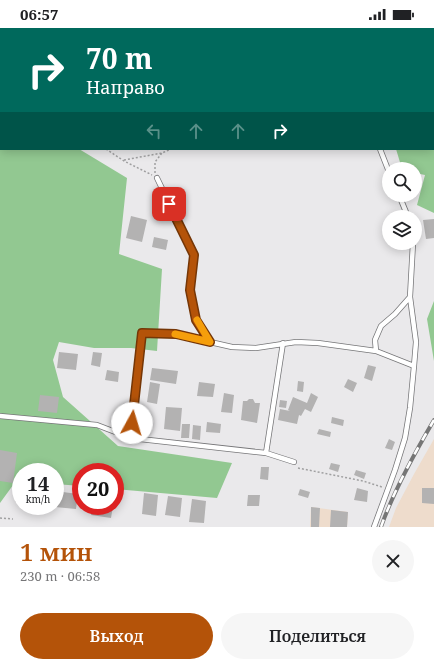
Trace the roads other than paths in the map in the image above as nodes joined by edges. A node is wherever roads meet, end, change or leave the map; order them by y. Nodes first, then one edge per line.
1 (380, 150) edge
2 (385, 162) edge
3 (157, 178) road end
4 (413, 250) edge
5 (410, 297) junction
6 (210, 342) junction
7 (283, 343) junction
8 (376, 351) junction
9 (414, 366) junction
10 (0, 416) edge
11 (131, 438) junction
12 (266, 453) junction
13 (294, 462) road end
14 (374, 527) edge

1 - 2 lane
3 - 6 lane
4 - 5 lane
5 - 8 lane
5 - 9 lane
6 - 7 lane
6 - 11 lane
7 - 8 lane
7 - 12 lane
8 - 9 lane
9 - 14 lane
10 - 11 lane
11 - 12 lane
12 - 13 lane

